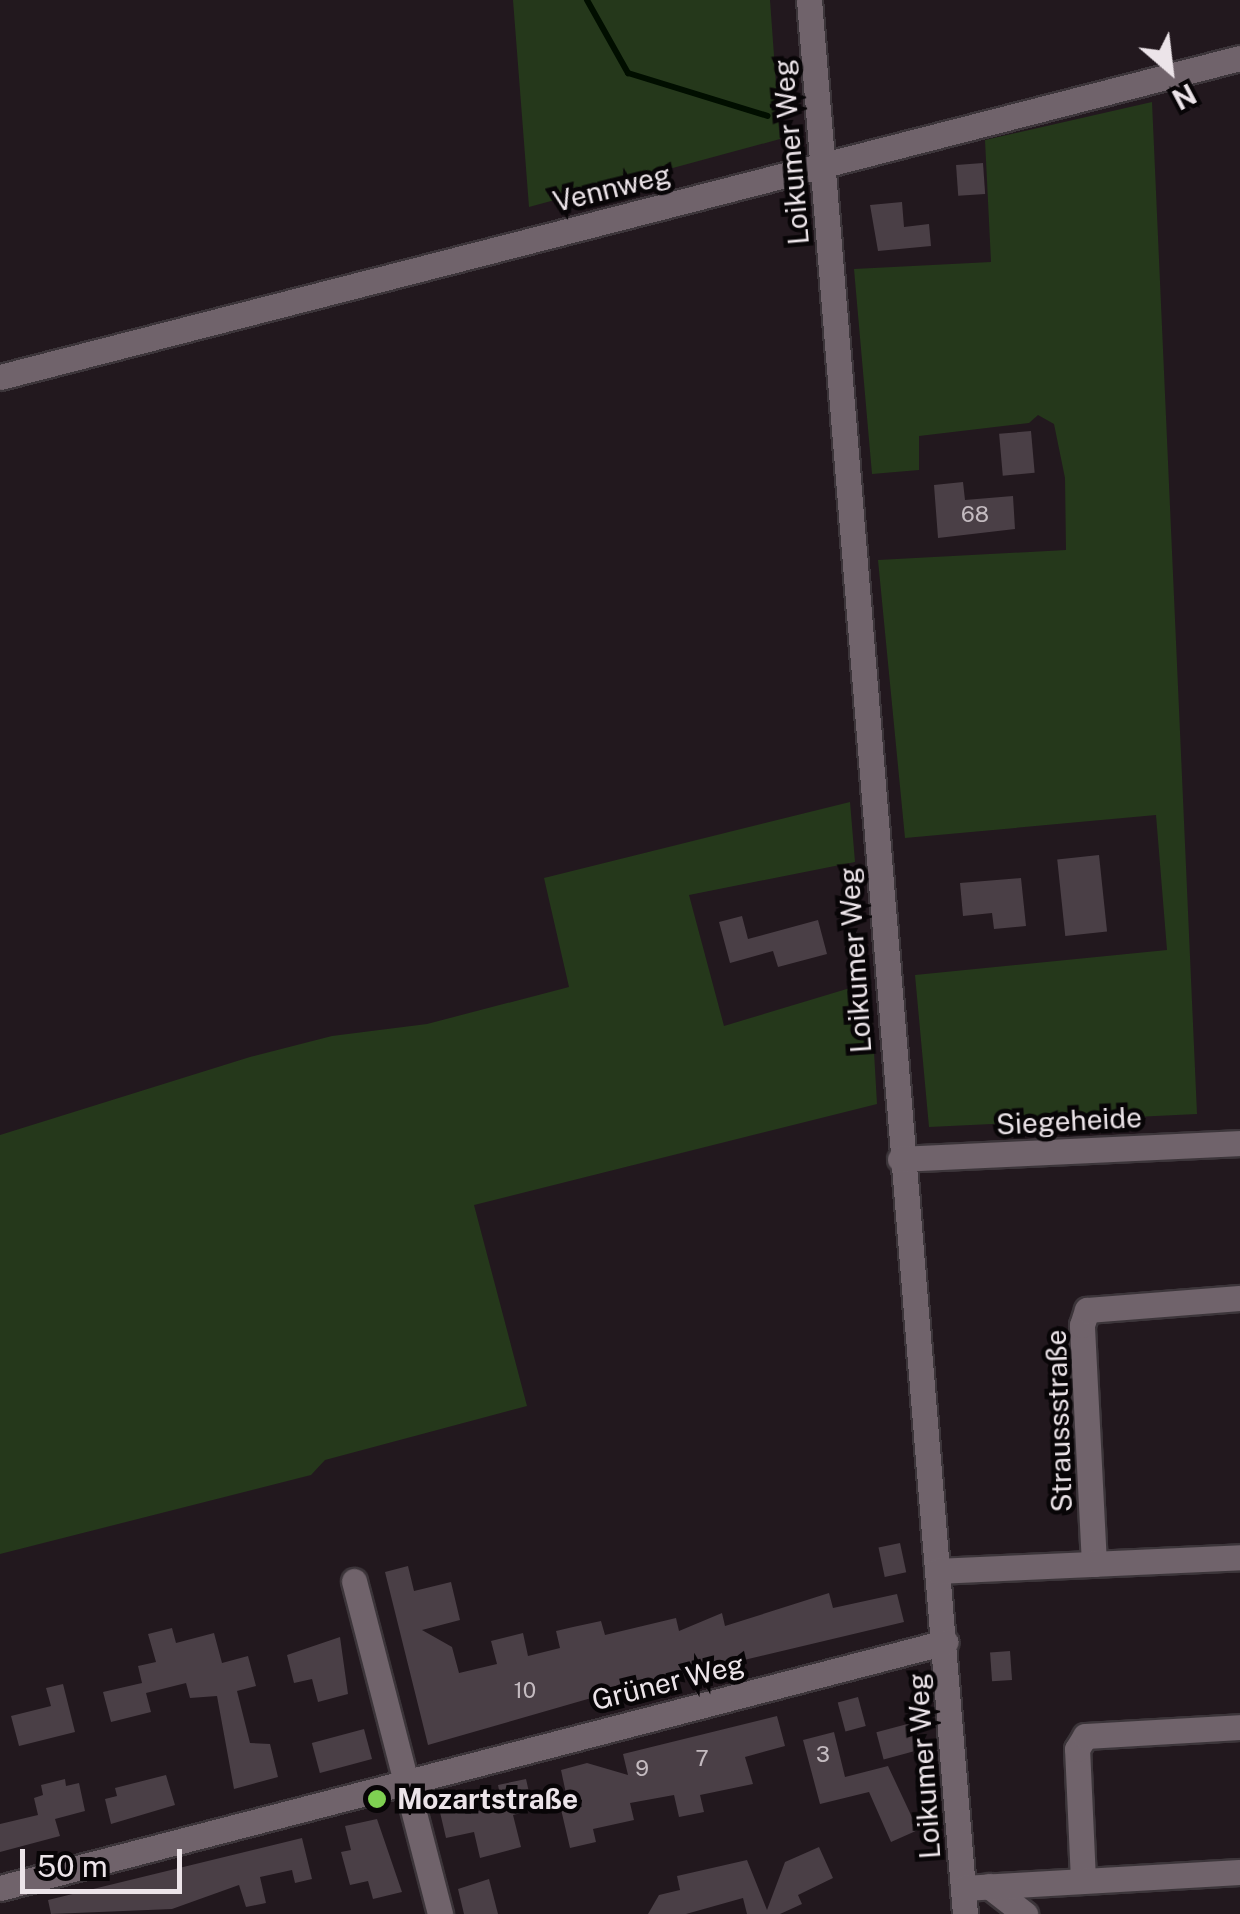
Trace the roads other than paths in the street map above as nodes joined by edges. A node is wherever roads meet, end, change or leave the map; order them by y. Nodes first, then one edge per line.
1 (809, 0) edge
2 (1240, 58) edge
3 (823, 165) junction
4 (0, 377) edge
5 (1240, 1143) edge
6 (900, 1159) junction
7 (1240, 1298) edge
8 (1240, 1557) edge
9 (1094, 1564) junction
10 (937, 1571) junction
11 (354, 1581) dead end
12 (946, 1642) junction
13 (1240, 1727) edge
14 (405, 1779) junction
15 (1240, 1872) edge
16 (1083, 1880) junction
17 (989, 1886) junction
18 (0, 1888) edge
19 (963, 1888) junction
20 (440, 1914) edge
21 (965, 1914) edge
22 (1024, 1914) edge

1 - 3 street, Loikumer Weg
2 - 3 street, Vennweg
3 - 4 street, Vennweg
3 - 6 street, Loikumer Weg
5 - 6 street, Siegeheide
6 - 10 street, Loikumer Weg
7 - 9 street, Straussstraße
8 - 9 street
9 - 10 street
10 - 12 street, Loikumer Weg
11 - 14 street
12 - 14 street, Grüner Weg
12 - 19 street, Loikumer Weg
13 - 16 street
14 - 18 street, Grüner Weg
14 - 20 street
15 - 16 street
16 - 17 street
17 - 19 street
17 - 22 street
19 - 21 street, Loikumer Weg

